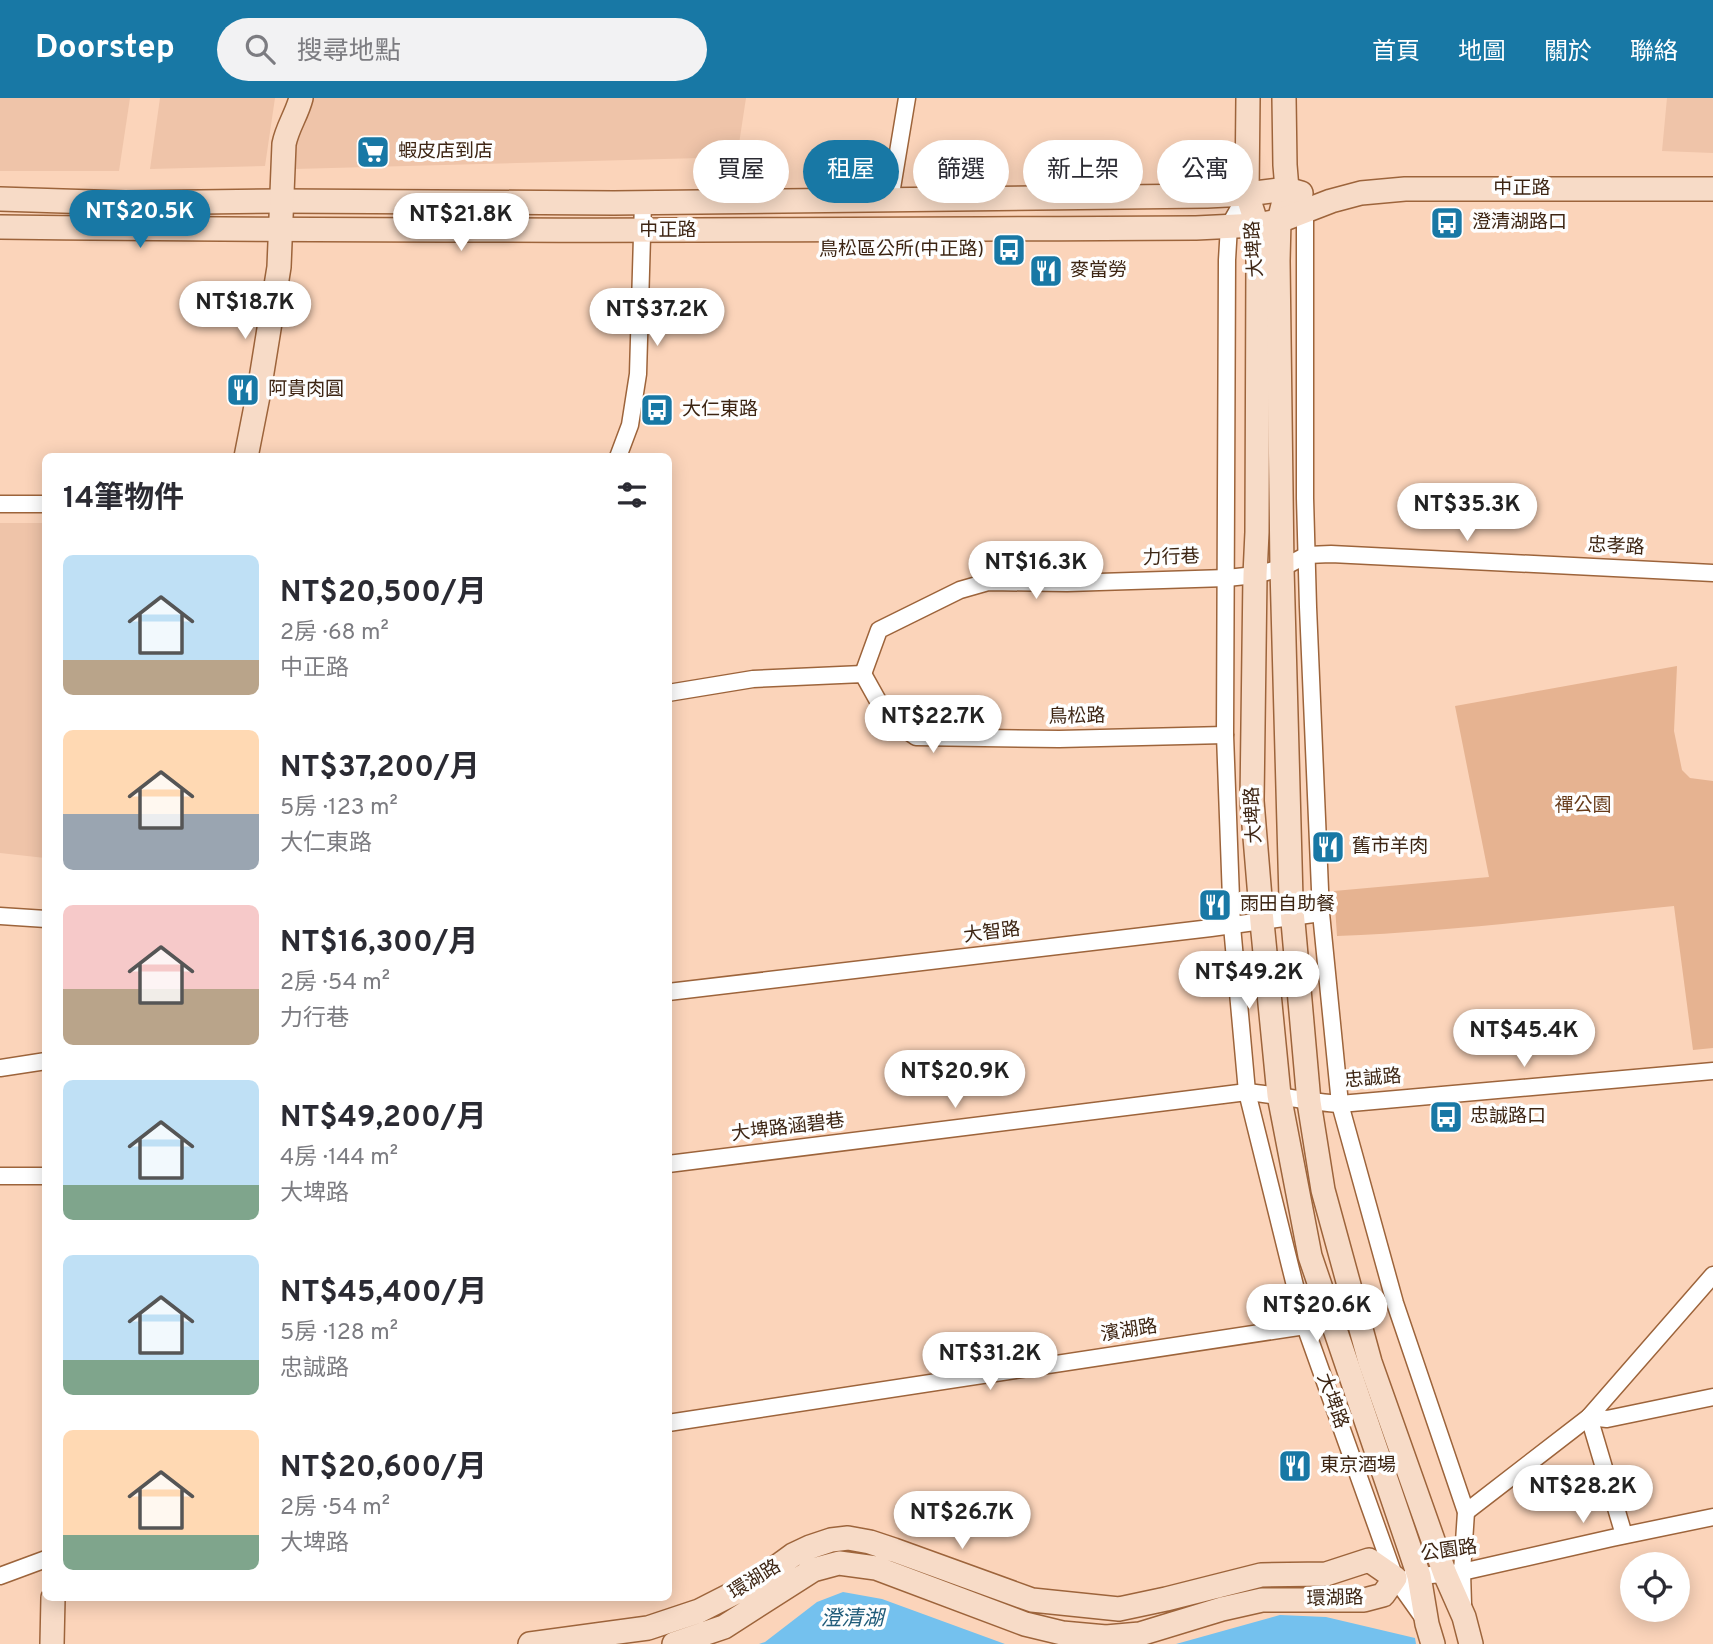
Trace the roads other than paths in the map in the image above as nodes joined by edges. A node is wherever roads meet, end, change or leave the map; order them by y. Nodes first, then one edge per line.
1 (300, 98) edge
2 (907, 98) edge
3 (1248, 98) edge
4 (1284, 98) edge
5 (1248, 140) edge
6 (899, 149) edge
7 (1713, 188) edge
8 (1287, 190) junction
9 (1253, 193) edge
10 (1157, 196) edge
11 (0, 199) edge
12 (899, 200) edge
13 (281, 201) junction
14 (803, 201) edge
15 (1331, 201) junction
16 (643, 202) junction
17 (1253, 202) edge
18 (1242, 203) edge
19 (1305, 210) junction
20 (1268, 223) junction
21 (0, 226) edge
22 (1229, 226) junction
23 (280, 230) junction
24 (642, 231) junction
25 (247, 453) edge
26 (620, 453) edge
27 (0, 504) edge
28 (42, 505) edge
29 (1307, 555) junction
30 (1282, 568) junction
31 (1713, 573) edge
32 (1255, 575) junction
33 (1227, 578) junction
34 (863, 674) junction
35 (672, 692) edge
36 (1225, 735) junction
37 (1321, 913) junction
38 (0, 916) edge
39 (1292, 918) junction
40 (42, 919) edge
41 (1262, 922) junction
42 (1232, 926) junction
43 (672, 992) edge
44 (42, 1062) edge
45 (0, 1068) edge
46 (1713, 1072) edge
47 (1247, 1092) junction
48 (1279, 1096) junction
49 (1308, 1102) junction
50 (1340, 1104) junction
51 (672, 1164) edge
52 (0, 1176) edge
53 (42, 1176) edge
54 (1713, 1275) edge
55 (1305, 1326) junction
56 (1713, 1397) edge
57 (1589, 1417) junction
58 (672, 1422) edge
59 (1466, 1512) junction
60 (1713, 1517) edge
61 (1624, 1535) junction
62 (42, 1560) edge
63 (1454, 1573) junction
64 (0, 1576) edge
65 (1419, 1576) junction
66 (1395, 1578) junction
67 (975, 1579) junction
68 (53, 1601) edge
69 (967, 1602) junction
70 (1430, 1634) edge
71 (52, 1644) edge
72 (530, 1644) edge
73 (674, 1644) edge
74 (1471, 1644) edge

1 - 13 main road
2 - 6 street
3 - 5 main road
4 - 8 main road, 大埤路
7 - 15 main road, 中正路
8 - 9 main road, 中正路
8 - 15 main road, 中正路
8 - 19 street
8 - 20 main road, 大埤路
10 - 12 main road, 中正路
11 - 13 main road, 中正路
13 - 16 main road, 中正路
13 - 23 main road
14 - 16 main road, 中正路
15 - 19 main road, 中正路
16 - 24 street
17 - 20 main road, 大埤路
18 - 22 street, 大埤路
19 - 20 main road, 中正路
19 - 29 street, 大埤路
20 - 22 main road, 中正路
20 - 30 main road, 大埤路
20 - 32 main road, 大埤路
21 - 23 main road, 中正路
22 - 24 main road, 中正路
22 - 33 street, 大埤路
23 - 24 main road, 中正路
23 - 25 main road
24 - 26 street
27 - 28 street
29 - 30 street, 忠孝路
29 - 31 street, 忠孝路
29 - 37 street, 大埤路
30 - 32 street, 忠孝路
30 - 39 main road, 大埤路
32 - 33 street, 忠孝路
32 - 41 main road, 大埤路
33 - 34 street, 力行巷
33 - 36 street, 大埤路
34 - 35 street
34 - 36 street, 鳥松路
36 - 42 street, 大埤路
37 - 39 street, 大智路
37 - 50 street, 大埤路
38 - 40 street
39 - 41 street, 大智路
39 - 49 main road, 大埤路
41 - 42 street, 大智路
41 - 48 main road, 大埤路
42 - 43 street, 大智路
42 - 47 street, 大埤路
44 - 45 street
46 - 50 street, 忠誠路
47 - 48 street, 忠誠路
47 - 51 street, 大埤路涵碧巷
47 - 55 street, 大埤路
48 - 49 street, 忠誠路
48 - 65 main road, 大埤路
49 - 50 street, 忠誠路
49 - 63 main road, 大埤路
50 - 59 street, 大埤路
52 - 53 street
54 - 57 street
55 - 58 street, 濱湖路
55 - 66 street, 大埤路
56 - 57 street
57 - 59 street
57 - 61 street
59 - 63 street, 大埤路
60 - 61 street, 公園路
61 - 63 street, 公園路
62 - 64 street
63 - 65 street, 公園路
63 - 74 main road, 大埤路
65 - 66 street, 公園路
65 - 70 main road, 大埤路
66 - 67 main road, 環湖路
66 - 69 main road, 環湖路
66 - 70 street, 大埤路
67 - 69 main road
67 - 72 main road, 環湖路
68 - 71 main road
69 - 73 main road, 環湖路

